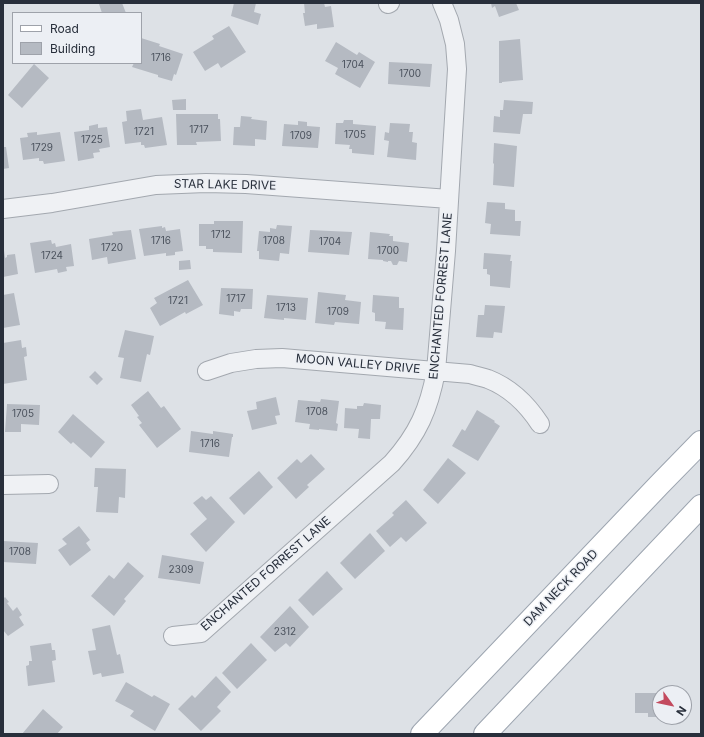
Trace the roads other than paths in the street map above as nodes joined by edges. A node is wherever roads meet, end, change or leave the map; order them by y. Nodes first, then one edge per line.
1 (442, 3) edge
2 (449, 199) junction
3 (3, 209) edge
4 (207, 371) dead end
5 (436, 371) junction
6 (540, 424) dead end
7 (701, 442) edge
8 (49, 484) dead end
9 (3, 485) edge
10 (701, 506) edge
11 (173, 636) dead end
12 (422, 734) edge
13 (485, 734) edge

1 - 2 street, ENCHANTED FORREST LANE
2 - 3 street, STAR LAKE DRIVE
2 - 5 street, ENCHANTED FORREST LANE
4 - 5 street, MOON VALLEY DRIVE
5 - 6 street, MOON VALLEY DRIVE
5 - 11 street, ENCHANTED FORREST LANE
7 - 12 main road, DAM NECK ROAD
8 - 9 street
10 - 13 main road

